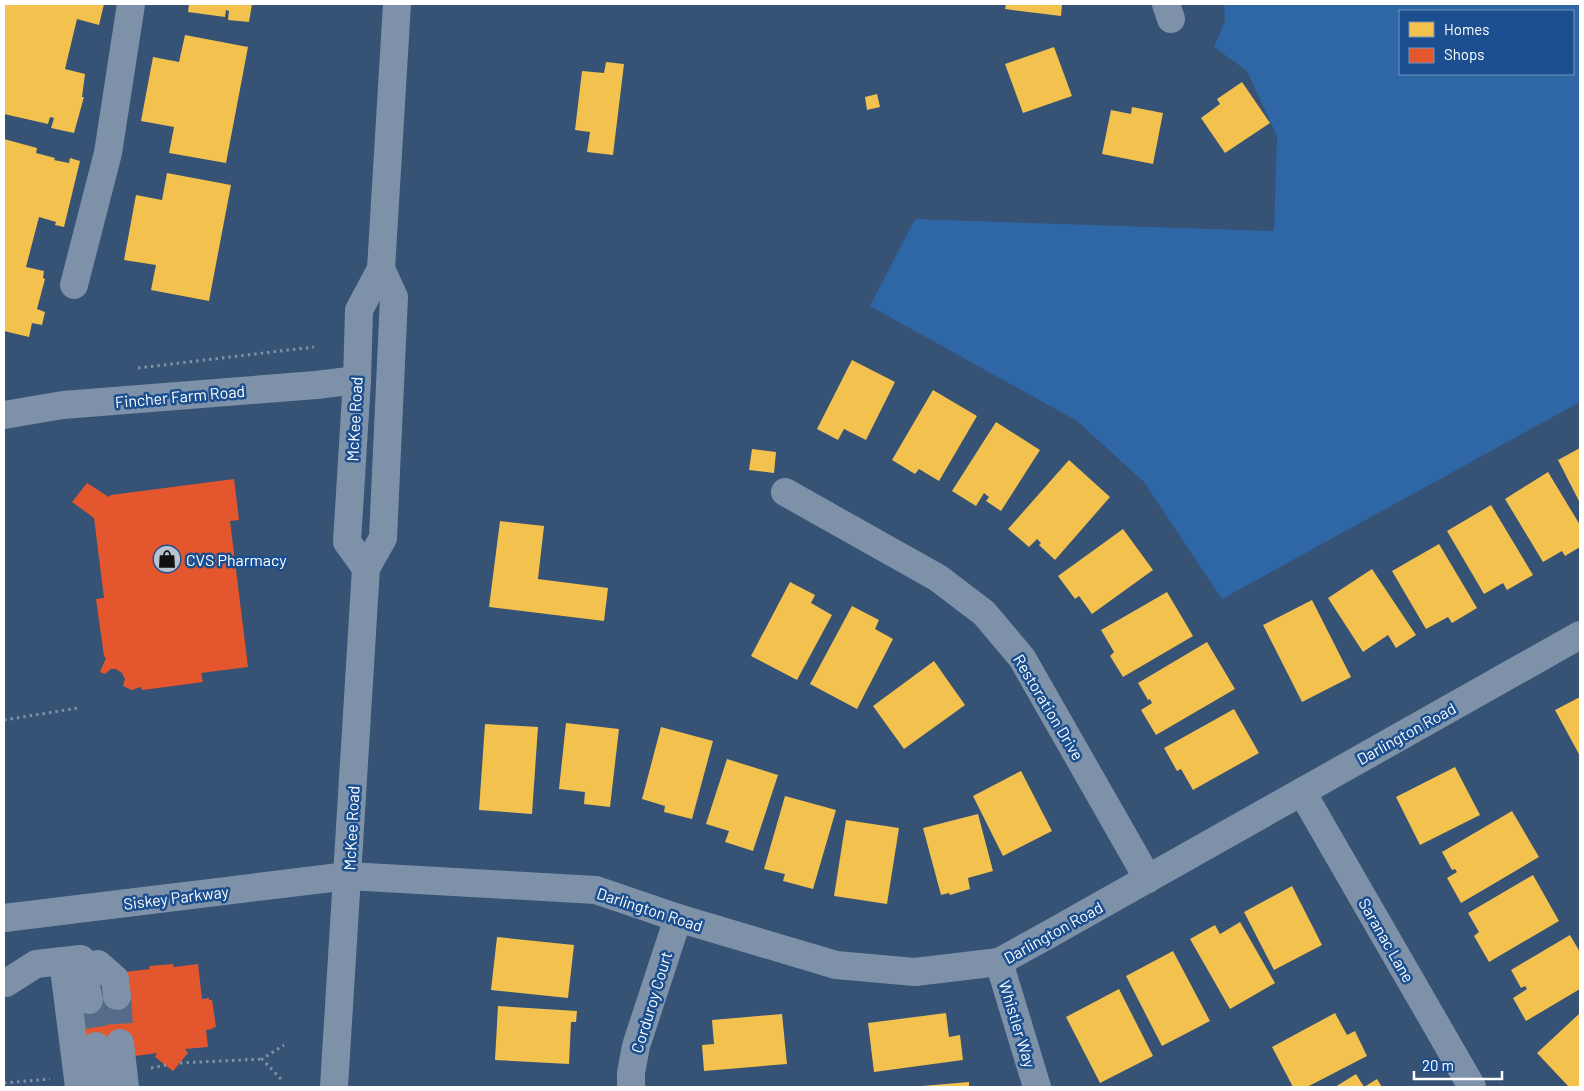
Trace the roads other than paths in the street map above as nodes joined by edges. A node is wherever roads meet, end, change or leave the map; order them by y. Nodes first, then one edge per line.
1 (131, 4) edge
2 (397, 4) edge
3 (381, 269) junction
4 (74, 285) dead end
5 (357, 380) junction
6 (4, 415) edge
7 (785, 492) dead end
8 (366, 568) junction
9 (1580, 634) edge
10 (1302, 792) junction
11 (348, 876) junction
12 (1148, 879) junction
13 (4, 918) edge
14 (678, 918) junction
15 (81, 961) junction
16 (999, 962) junction
17 (6, 983) dead end
18 (103, 998) tunnel mouth
19 (109, 1044) junction
20 (79, 1087) edge
21 (107, 1087) edge
22 (117, 1087) edge
23 (125, 1087) edge
24 (334, 1087) edge
25 (631, 1087) edge
26 (1037, 1087) edge
27 (1472, 1087) edge

1 - 4 street
2 - 3 street, McKee Road
3 - 5 street, McKee Road
3 - 8 street, McKee Road
5 - 6 street, Fincher Farm Road
5 - 8 street, McKee Road
7 - 12 street, Restoration Drive
8 - 11 street, McKee Road
9 - 10 street, Darlington Road
10 - 12 street, Darlington Road
10 - 27 street, Saranac Lane
11 - 13 street, Siskey Parkway
11 - 14 street, Darlington Road
11 - 24 street, McKee Road
12 - 16 street, Darlington Road
14 - 16 street, Darlington Road
14 - 25 street, Corduroy Court
15 - 17 street
15 - 18 street
15 - 20 street
16 - 26 street, Whistler Way
19 - 21 street
19 - 22 street
19 - 23 street

